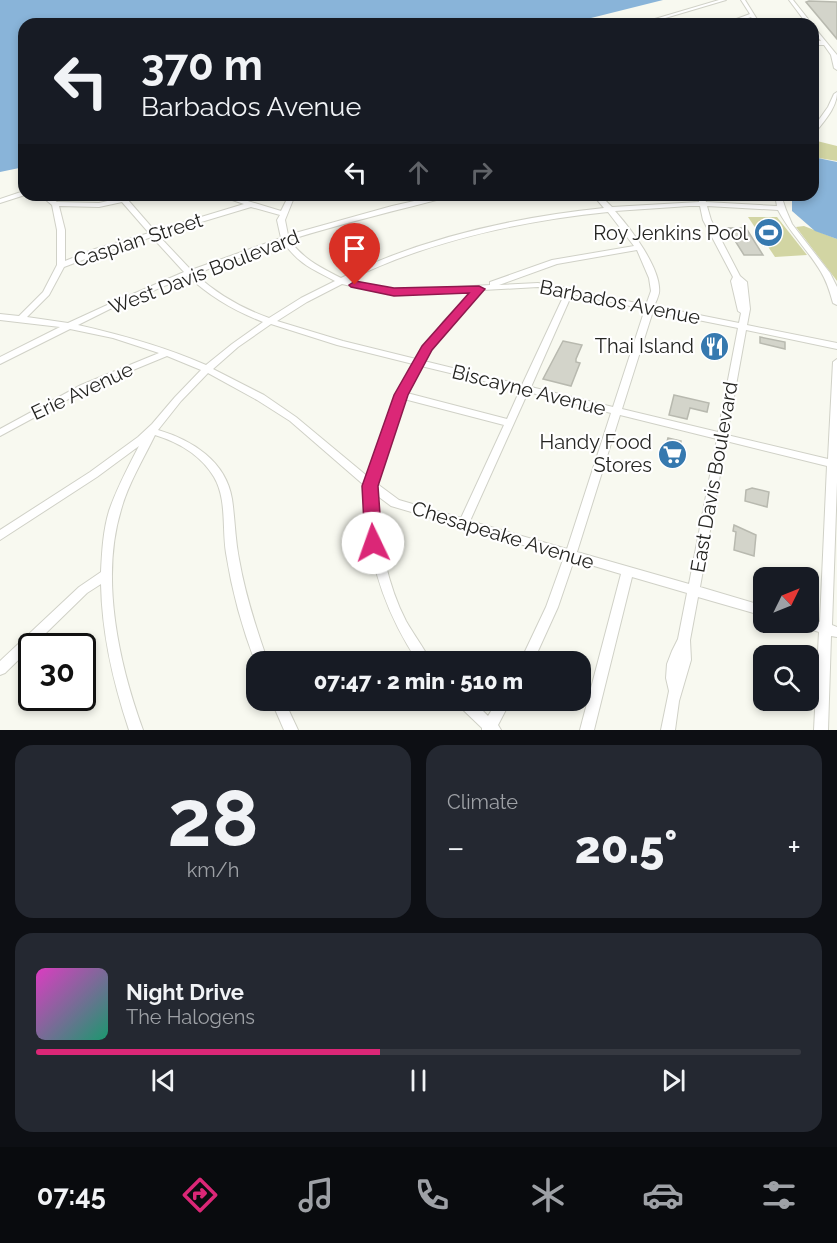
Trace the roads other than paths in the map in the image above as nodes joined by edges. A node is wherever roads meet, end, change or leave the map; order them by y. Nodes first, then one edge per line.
1 (724, 0) edge
2 (743, 0) edge
3 (791, 0) edge
4 (752, 15) junction
5 (661, 18) edge
6 (743, 18) edge
7 (754, 18) edge
8 (806, 18) edge
9 (819, 35) edge
10 (819, 43) edge
11 (825, 43) junction
12 (837, 68) edge
13 (837, 94) edge
14 (819, 124) edge
15 (18, 195) edge
16 (0, 201) edge
17 (51, 201) edge
18 (125, 201) joint
19 (237, 201) edge
20 (289, 201) edge
21 (425, 201) edge
22 (602, 201) edge
23 (683, 201) edge
24 (702, 201) edge
25 (719, 201) edge
26 (779, 201) edge
27 (55, 204) junction
28 (249, 205) junction
29 (780, 208) junction
30 (610, 209) junction
31 (283, 214) junction
32 (155, 234) junction
33 (285, 239) junction
34 (638, 248) junction
35 (61, 265) junction
36 (191, 274) junction
37 (341, 281) junction
38 (479, 289) junction
39 (570, 291) junction
40 (837, 303) edge
41 (650, 307) junction
42 (0, 317) edge
43 (22, 318) junction
44 (270, 321) junction
45 (69, 326) junction
46 (741, 326) junction
47 (837, 346) edge
48 (166, 353) junction
49 (0, 361) edge
50 (837, 362) edge
51 (418, 363) junction
52 (207, 369) junction
53 (525, 390) junction
54 (401, 395) junction
55 (616, 412) junction
56 (510, 423) junction
57 (152, 431) junction
58 (0, 433) edge
59 (721, 437) junction
60 (835, 465) edge
61 (370, 486) junction
62 (464, 523) junction
63 (0, 536) edge
64 (570, 556) junction
65 (627, 572) junction
66 (107, 574) junction
67 (693, 590) junction
68 (753, 608) edge
69 (831, 630) edge
70 (258, 651) edge
71 (418, 651) edge
72 (531, 651) edge
73 (0, 669) edge
74 (282, 711) edge
75 (473, 711) edge
76 (499, 711) edge
77 (490, 729) edge
78 (136, 730) edge
79 (291, 730) edge
80 (587, 730) edge
81 (668, 730) edge
82 (821, 730) edge

1 - 5 street
2 - 4 street
3 - 8 street
4 - 6 street
4 - 7 street
9 - 11 street
10 - 11 street
11 - 12 street
13 - 14 street
15 - 16 street
17 - 27 street
18 - 27 street
18 - 32 street, Biscayne Avenue
19 - 28 street
20 - 31 street
21 - 33 street, West Davis Boulevard
22 - 30 street
23 - 30 street
24 - 46 street, East Davis Boulevard
25 - 29 street
26 - 29 street
27 - 35 street
28 - 31 street
28 - 32 street, Caspian Street
29 - 40 street
30 - 34 street
30 - 37 street
31 - 33 street
32 - 35 street, Caspian Street
32 - 36 street, Biscayne Avenue
33 - 36 street, West Davis Boulevard
33 - 37 street, Barbados Avenue
34 - 38 street
34 - 41 street
35 - 43 street
36 - 44 street, Biscayne Avenue
36 - 45 street, West Davis Boulevard
37 - 38 street, Barbados Avenue
37 - 44 street
38 - 39 street, Barbados Avenue
38 - 51 street
39 - 41 street, Barbados Avenue
39 - 53 street
41 - 46 street, Barbados Avenue
41 - 55 street
42 - 43 street, Chesapeake Avenue
43 - 45 street, Chesapeake Avenue
44 - 51 street, Biscayne Avenue
44 - 52 street
45 - 48 street, Chesapeake Avenue
45 - 49 street, West Davis Boulevard
46 - 47 street, Barbados Avenue
46 - 59 street, East Davis Boulevard
48 - 52 street, Chesapeake Avenue
48 - 58 street, Erie Avenue
50 - 60 street
51 - 53 street, Biscayne Avenue
51 - 54 street
52 - 57 street
52 - 61 street, Chesapeake Avenue
53 - 55 street, Biscayne Avenue
53 - 56 street
54 - 56 street
54 - 61 street
55 - 59 street, Biscayne Avenue
55 - 64 street
56 - 62 street
57 - 63 street
57 - 66 street
57 - 70 street
59 - 60 street, Biscayne Avenue
59 - 67 street, East Davis Boulevard
60 - 69 street
61 - 62 street, Chesapeake Avenue
61 - 71 street
62 - 64 street, Chesapeake Avenue
64 - 65 street, Chesapeake Avenue
64 - 72 street
65 - 67 street, Chesapeake Avenue
65 - 80 street
66 - 73 street
66 - 78 street
67 - 68 street, Chesapeake Avenue
67 - 81 street, East Davis Boulevard
69 - 82 street
74 - 79 street
75 - 77 street
76 - 77 street

